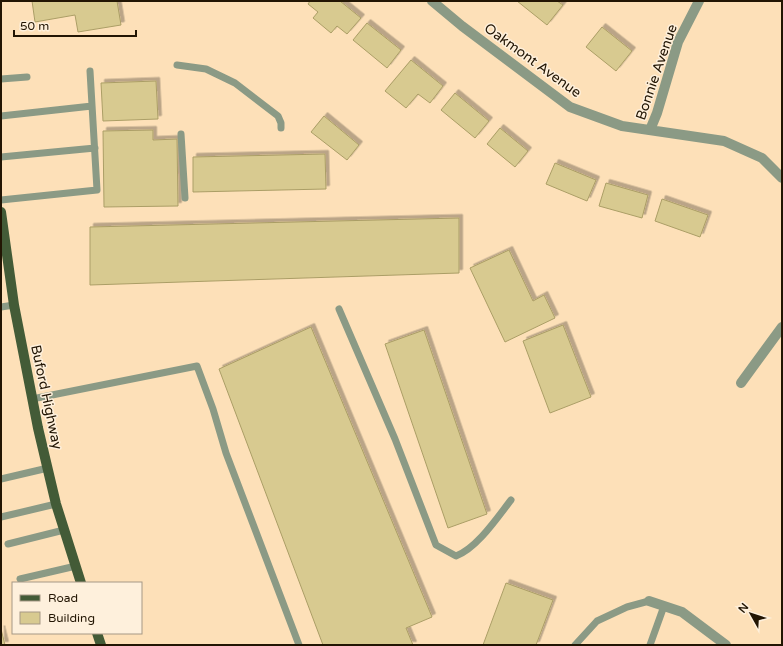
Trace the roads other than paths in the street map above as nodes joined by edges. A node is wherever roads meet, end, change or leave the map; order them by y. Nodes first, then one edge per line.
1 (432, 1) edge
2 (699, 1) edge
3 (177, 65) dead end
4 (90, 71) dead end
5 (27, 77) dead end
6 (1, 79) edge
7 (92, 106) junction
8 (1, 116) edge
9 (281, 128) dead end
10 (650, 130) junction
11 (181, 134) dead end
12 (95, 148) junction
13 (1, 157) edge
14 (782, 178) edge
15 (185, 198) dead end
16 (1, 200) edge
17 (1, 212) edge
18 (2, 240) edge
19 (14, 305) junction
20 (1, 307) edge
21 (339, 309) dead end
22 (782, 327) edge
23 (742, 383) dead end
24 (32, 399) junction
25 (48, 468) junction
26 (1, 479) edge
27 (511, 500) dead end
28 (56, 504) junction
29 (1, 517) edge
30 (64, 530) junction
31 (8, 544) dead end
32 (76, 566) junction
33 (20, 579) dead end
34 (81, 582) edge
35 (649, 601) joint
36 (664, 606) junction
37 (97, 634) edge
38 (101, 645) edge
39 (298, 645) edge
40 (575, 645) edge
41 (650, 645) edge
42 (726, 645) edge

1 - 10 street, Oakmont Avenue
2 - 10 street, Bonnie Avenue
3 - 9 lane
4 - 7 lane
5 - 6 lane
7 - 8 lane
7 - 12 lane
10 - 14 street, Oakmont Avenue
11 - 15 lane
12 - 13 lane
12 - 16 lane
17 - 18 main road, Buford Highway
18 - 19 main road, Buford Highway
19 - 20 lane
19 - 24 main road, Buford Highway
21 - 27 lane
22 - 23 street
24 - 25 main road, Buford Highway
24 - 39 lane
25 - 26 lane
25 - 28 main road, Buford Highway
28 - 29 lane
28 - 30 main road, Buford Highway
30 - 31 lane
30 - 32 main road, Buford Highway
32 - 33 lane
32 - 34 main road, Buford Highway
35 - 36 street
35 - 40 lane
36 - 41 lane
36 - 42 street
37 - 38 main road

